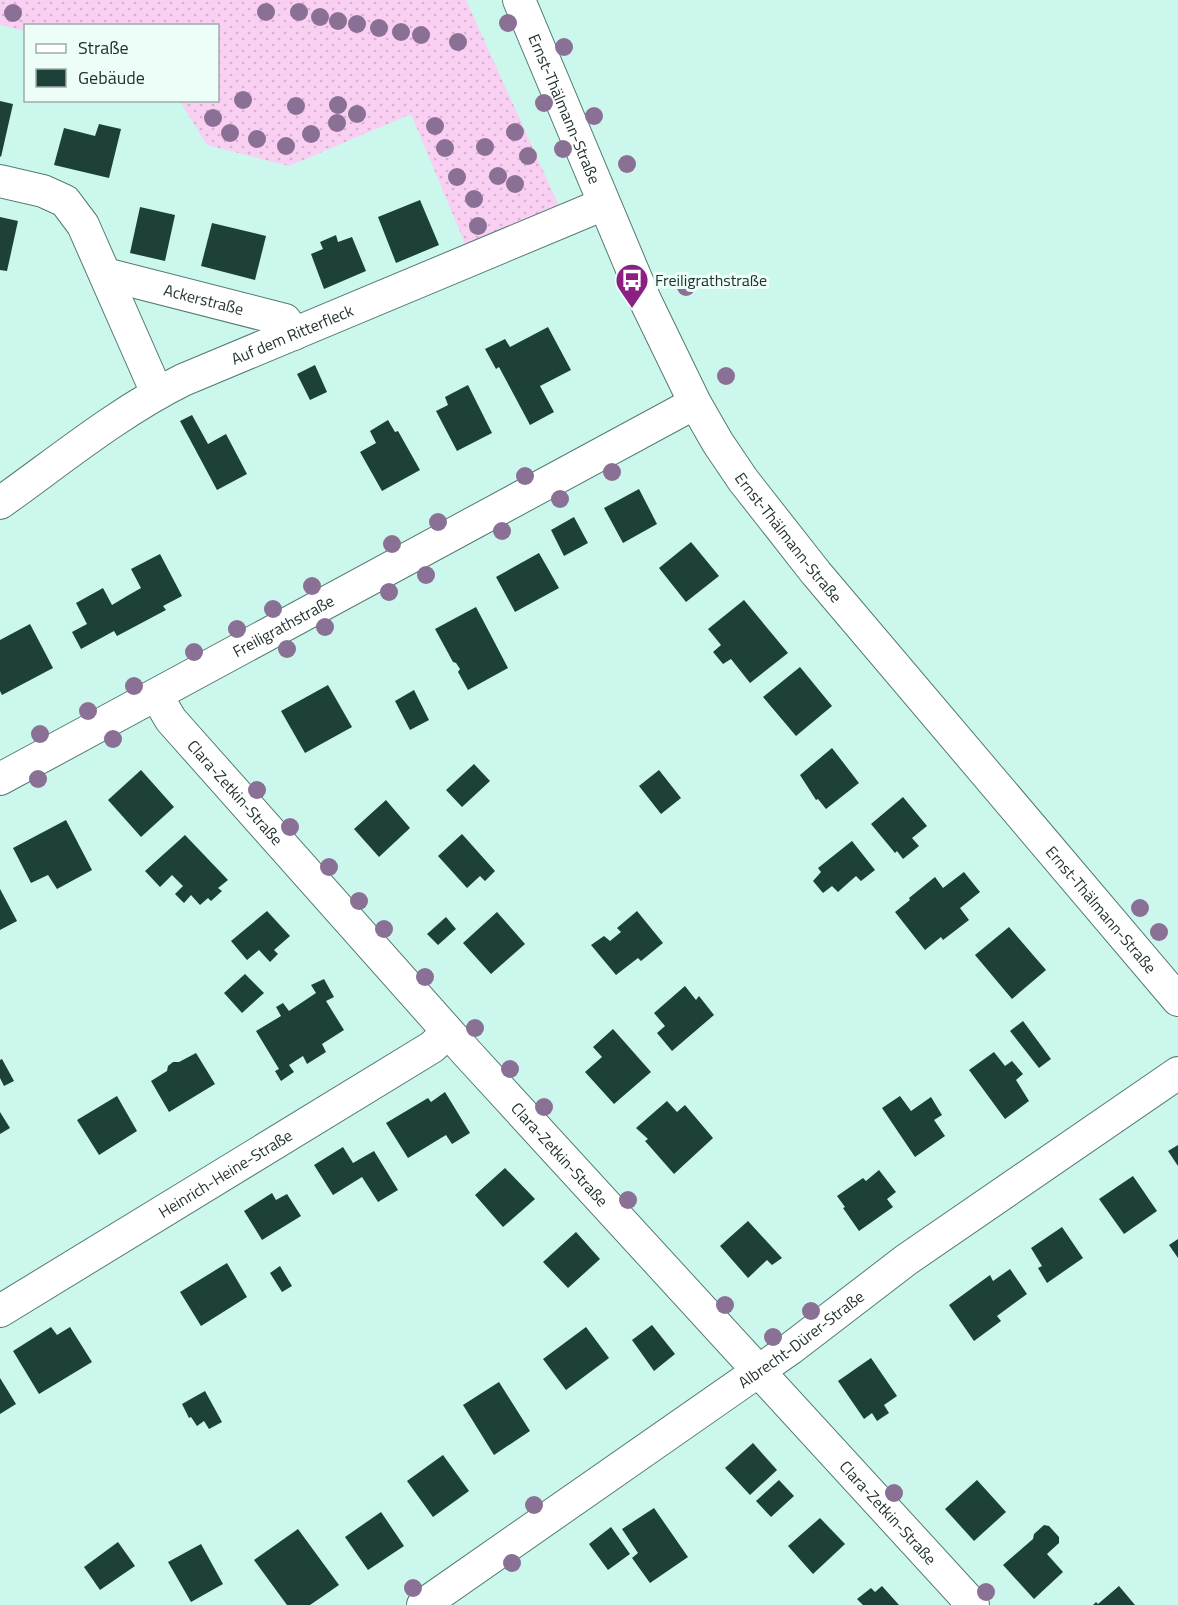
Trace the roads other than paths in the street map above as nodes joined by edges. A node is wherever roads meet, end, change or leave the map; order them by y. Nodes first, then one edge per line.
1 (519, 0) edge
2 (0, 181) edge
3 (604, 204) junction
4 (105, 274) junction
5 (294, 334) junction
6 (157, 393) junction
7 (695, 404) junction
8 (0, 503) edge
9 (156, 695) junction
10 (0, 778) edge
11 (1178, 1000) edge
12 (448, 1032) junction
13 (1178, 1073) edge
14 (0, 1311) edge
15 (759, 1371) junction
16 (423, 1605) edge
17 (973, 1605) edge

1 - 3 street, Ernst-Thälmann-Straße
2 - 4 street
3 - 5 street, Auf dem Ritterfleck
3 - 7 street, Ernst-Thälmann-Straße
4 - 5 street, Ackerstraße
4 - 6 street
5 - 6 street, Auf dem Ritterfleck
6 - 8 street, Auf dem Ritterfleck
7 - 9 street, Freiligrathstraße
7 - 11 street, Ernst-Thälmann-Straße
9 - 10 street, Freiligrathstraße
9 - 12 street, Clara-Zetkin-Straße
12 - 14 street, Heinrich-Heine-Straße
12 - 15 street, Clara-Zetkin-Straße
13 - 15 street, Albrecht-Dürer-Straße
15 - 16 street, Albrecht-Dürer-Straße
15 - 17 street, Clara-Zetkin-Straße

